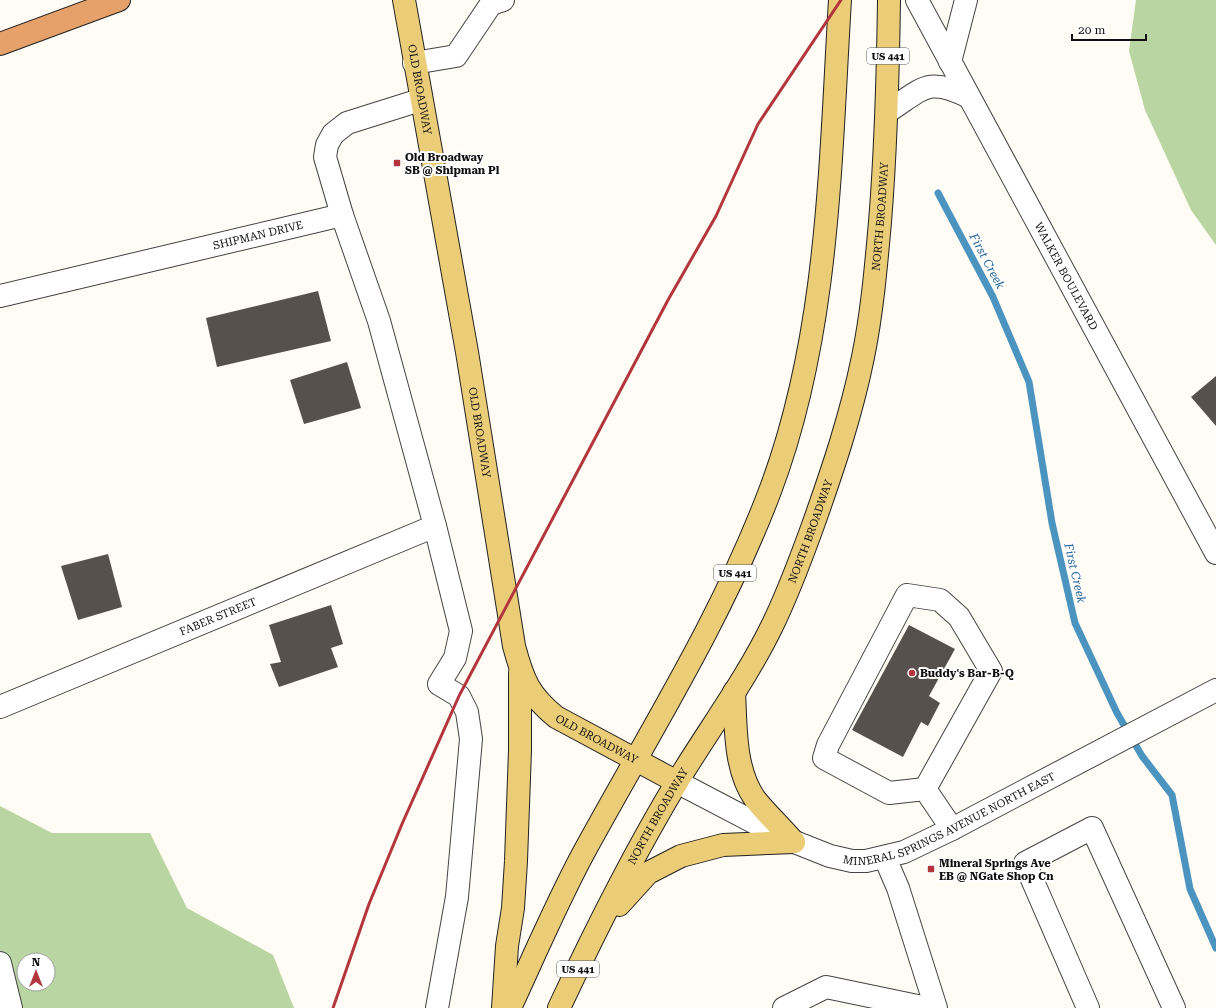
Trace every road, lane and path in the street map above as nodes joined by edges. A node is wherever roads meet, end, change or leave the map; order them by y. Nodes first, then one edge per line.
1 (119, 0) edge
2 (404, 0) edge
3 (502, 0) edge
4 (840, 0) edge
5 (889, 0) edge
6 (917, 0) edge
7 (966, 0) edge
8 (0, 44) edge
9 (950, 62) junction
10 (414, 63) junction
11 (969, 97) junction
12 (420, 100) junction
13 (887, 112) junction
14 (342, 215) junction
15 (0, 296) edge
16 (435, 526) junction
17 (1216, 553) edge
18 (520, 669) junction
19 (1216, 690) edge
20 (734, 692) junction
21 (0, 707) edge
22 (636, 760) junction
23 (677, 782) junction
24 (925, 789) junction
25 (952, 829) junction
26 (794, 842) junction
27 (885, 858) junction
28 (596, 929) junction
29 (0, 963) edge
30 (11, 1008) edge
31 (436, 1008) edge
32 (503, 1008) edge
33 (510, 1008) edge
34 (559, 1008) edge
35 (784, 1008) edge
36 (927, 1008) edge
37 (936, 1008) edge
38 (1088, 1008) edge
39 (1174, 1008) edge

1 - 8 highway
2 - 10 main road, OLD BROADWAY
3 - 10 street
4 - 22 main road, US 441
5 - 13 main road, NORTH BROADWAY / US 441
6 - 9 street, WALKER BOULEVARD
7 - 9 street
9 - 11 street, WALKER BOULEVARD
10 - 12 main road, OLD BROADWAY
11 - 13 street
11 - 17 street, WALKER BOULEVARD
12 - 14 street
12 - 18 main road, OLD BROADWAY
13 - 20 main road, NORTH BROADWAY / US 441
14 - 15 street, SHIPMAN DRIVE
14 - 16 street
16 - 21 street, FABER STREET
16 - 31 street
18 - 22 main road, OLD BROADWAY
18 - 32 main road
19 - 25 street, MINERAL SPRINGS AVENUE NORTH EAST
20 - 23 main road, NORTH BROADWAY / US 441
20 - 26 main road
22 - 23 main road, OLD BROADWAY
22 - 33 main road, US 441
23 - 26 street, MINERAL SPRINGS AVENUE NORTH EAST
23 - 28 main road, NORTH BROADWAY / US 441
24 - 24 street
24 - 25 street
25 - 27 street, MINERAL SPRINGS AVENUE NORTH EAST
26 - 27 street, MINERAL SPRINGS AVENUE NORTH EAST
26 - 28 main road
27 - 37 street
28 - 34 main road, NORTH BROADWAY / US 441
29 - 30 street
35 - 36 street
38 - 39 street

